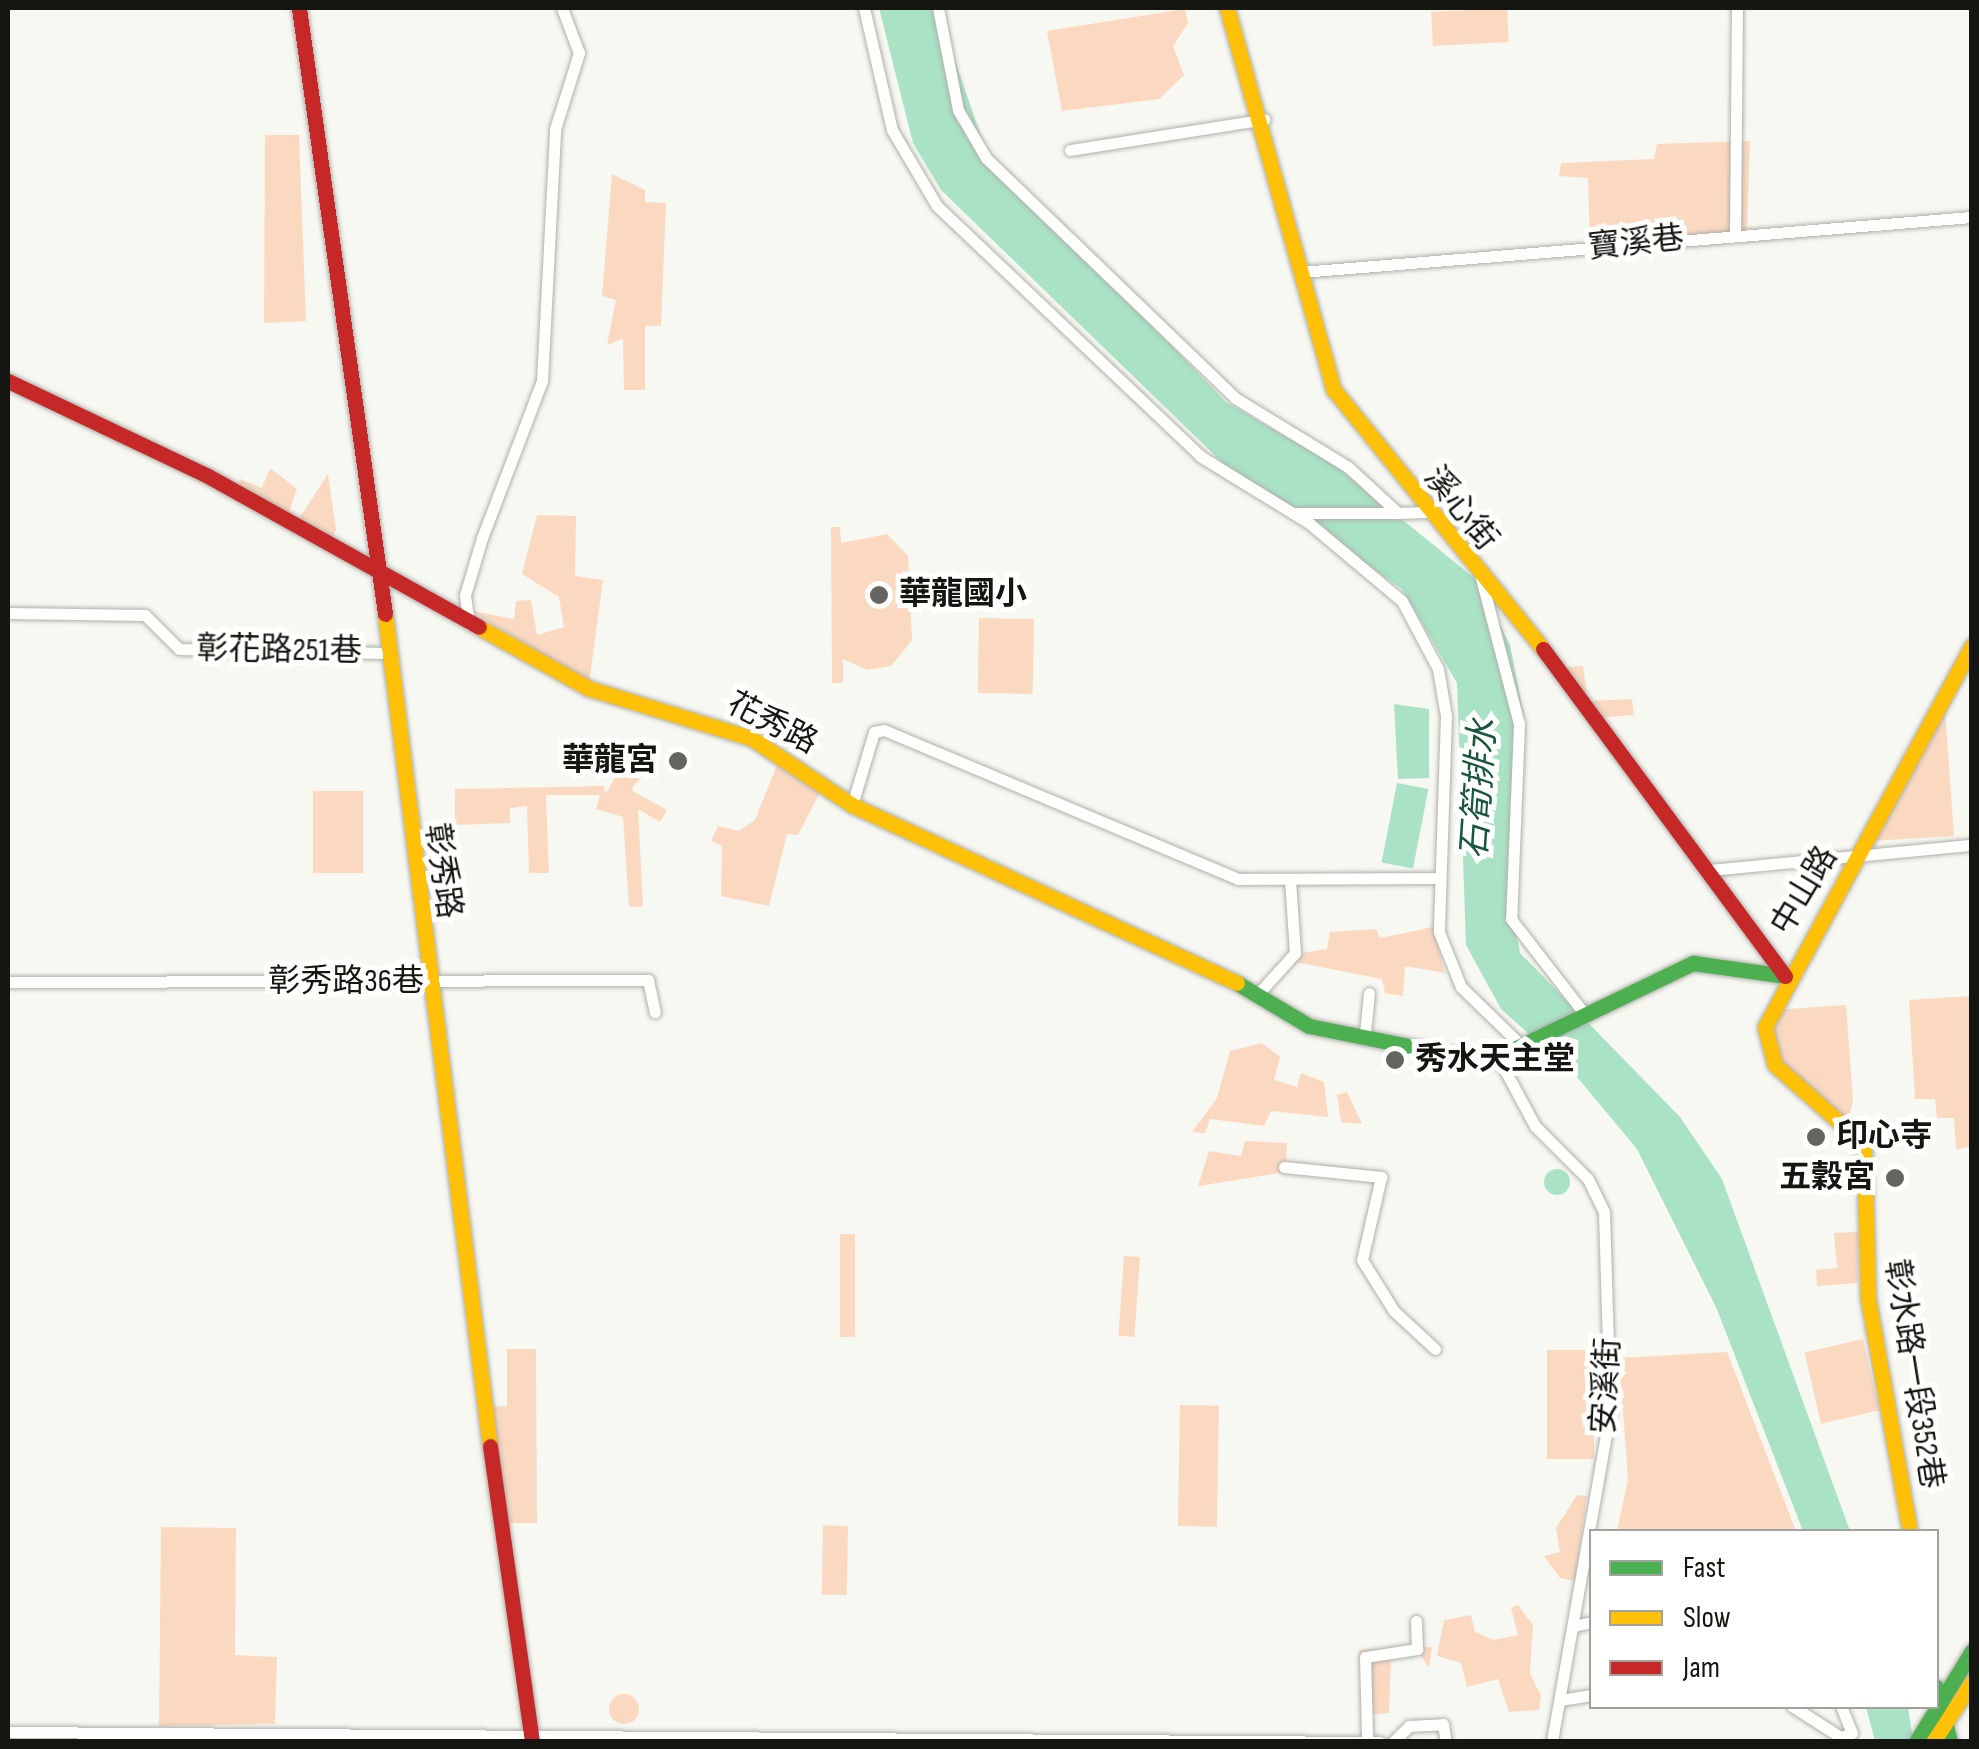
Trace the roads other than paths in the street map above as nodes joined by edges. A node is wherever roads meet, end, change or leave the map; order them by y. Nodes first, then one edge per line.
1 (300, 8) edge
2 (562, 8) edge
3 (864, 8) edge
4 (938, 8) edge
5 (1227, 8) edge
6 (1737, 8) edge
7 (1265, 119) junction
8 (1070, 150) dead end
9 (1972, 217) edge
10 (1735, 234) junction
11 (1301, 272) junction
12 (8, 381) edge
13 (1398, 512) junction
14 (1426, 512) junction
15 (1294, 513) junction
16 (376, 574) junction
17 (1481, 578) junction
18 (8, 613) edge
19 (469, 624) junction
20 (1972, 645) edge
21 (386, 653) junction
22 (852, 805) junction
23 (1972, 845) edge
24 (1860, 852) junction
25 (1710, 870) junction
26 (1434, 878) junction
27 (1290, 880) junction
28 (1785, 976) junction
29 (429, 981) junction
30 (8, 982) edge
31 (1370, 993) dead end
32 (1257, 995) junction
33 (656, 1012) dead end
34 (1584, 1013) junction
35 (1365, 1033) junction
36 (1523, 1047) junction
37 (1500, 1061) junction
38 (1284, 1167) dead end
39 (1435, 1349) dead end
40 (1590, 1529) edge
41 (1909, 1529) edge
42 (1589, 1533) edge
43 (1416, 1621) dead end
44 (1589, 1623) edge
45 (1573, 1626) junction
46 (1972, 1651) edge
47 (1972, 1682) edge
48 (1939, 1693) edge
49 (1589, 1695) edge
50 (1939, 1697) edge
51 (1560, 1700) junction
52 (1797, 1709) edge
53 (1841, 1709) edge
54 (1931, 1709) edge
55 (1946, 1719) junction
56 (8, 1732) edge
57 (531, 1738) edge
58 (1373, 1739) edge
59 (1846, 1739) edge
60 (1393, 1742) edge
61 (1446, 1742) edge
62 (1552, 1742) edge
63 (1916, 1742) edge
64 (1932, 1742) edge
65 (1950, 1742) edge

1 - 16 street, 彰秀路
2 - 19 street
3 - 15 street
4 - 13 street
5 - 7 street, 溪心街
6 - 10 street
7 - 8 street
7 - 11 street, 溪心街
9 - 10 street, 寶溪巷
10 - 11 street, 寶溪巷
11 - 14 street, 溪心街
12 - 16 street, 花秀路
13 - 14 street
13 - 15 street
14 - 17 street, 溪心街
15 - 26 street
16 - 19 street, 花秀路
16 - 21 street, 彰秀路
17 - 25 street, 溪心街
17 - 34 street
18 - 21 street, 彰花路251巷
19 - 22 street, 花秀路
20 - 24 street, 中山路
21 - 29 street, 彰秀路
22 - 27 street
22 - 32 street, 花秀路
23 - 24 street
24 - 25 street
24 - 28 street, 中山路
25 - 28 street, 溪心街
26 - 27 street
26 - 36 street
27 - 32 street
28 - 34 street, 中山路
28 - 41 street, 彰水路一段352巷
29 - 30 street, 彰秀路36巷
29 - 33 street, 彰秀路36巷
29 - 57 street, 彰秀路
31 - 35 street
32 - 35 street, 花秀路
34 - 36 street, 中山路
35 - 37 street, 花秀路
36 - 37 street
37 - 40 street, 安溪街
38 - 39 street
42 - 45 street, 安溪街
43 - 58 street
44 - 45 street
45 - 51 street, 安溪街
46 - 48 street
47 - 55 street
49 - 51 street
50 - 55 street
51 - 62 street, 安溪街
52 - 59 street
53 - 59 street
54 - 63 street
55 - 64 street
55 - 65 street
56 - 57 street
57 - 58 street
60 - 61 street

